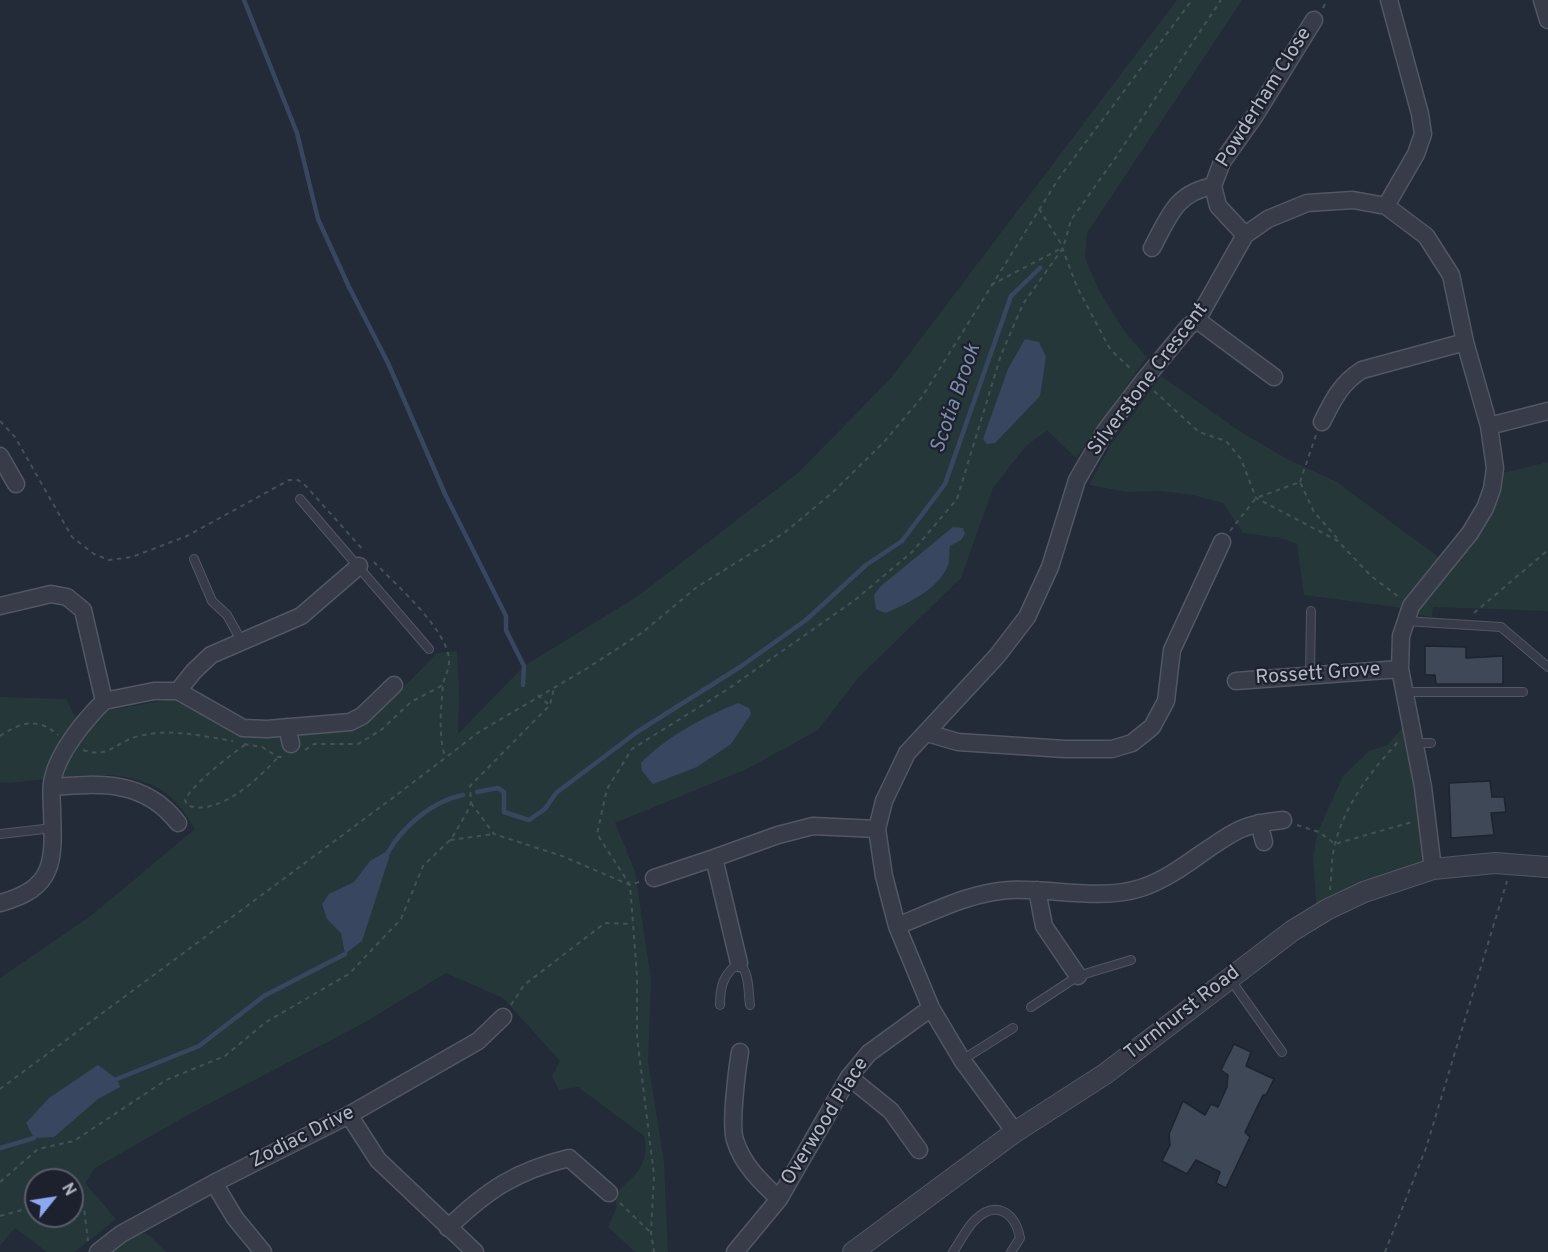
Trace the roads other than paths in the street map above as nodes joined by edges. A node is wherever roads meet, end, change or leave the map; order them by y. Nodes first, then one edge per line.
1 (1389, 0) edge
2 (1542, 0) edge
3 (1314, 20) dead end
4 (1548, 20) edge
5 (1213, 186) junction
6 (1386, 206) junction
7 (1245, 235) junction
8 (1152, 248) dead end
9 (1197, 320) junction
10 (1465, 342) junction
11 (1274, 377) dead end
12 (1548, 411) edge
13 (1322, 422) road end
14 (1489, 426) junction
15 (2, 463) edge
16 (16, 484) dead end
17 (300, 499) dead end
18 (1222, 542) road end
19 (194, 559) dead end
20 (359, 567) junction
21 (0, 606) edge
22 (1311, 611) dead end
23 (1408, 614) junction
24 (240, 640) junction
25 (429, 649) dead end
26 (1548, 667) edge
27 (1400, 669) junction
28 (1310, 676) junction
29 (1236, 681) dead end
30 (394, 685) dead end
31 (178, 692) junction
32 (1405, 692) junction
33 (1523, 692) dead end
34 (104, 701) junction
35 (287, 727) junction
36 (927, 733) junction
37 (292, 751) road end
38 (52, 787) junction
39 (1283, 820) road end
40 (178, 823) dead end
41 (1259, 823) junction
42 (53, 828) junction
43 (877, 829) junction
44 (0, 834) edge
45 (1264, 842) dead end
46 (714, 858) junction
47 (1548, 867) edge
48 (1432, 869) junction
49 (654, 878) road end
50 (1037, 890) junction
51 (0, 903) edge
52 (897, 926) junction
53 (1131, 960) dead end
54 (739, 963) junction
55 (1078, 976) junction
56 (1230, 978) junction
57 (720, 1005) dead end
58 (750, 1005) dead end
59 (1031, 1007) dead end
60 (931, 1008) junction
61 (503, 1017) road end
62 (1013, 1028) dead end
63 (740, 1052) dead end
64 (1282, 1052) dead end
65 (962, 1060) junction
66 (849, 1077) junction
67 (349, 1115) junction
68 (1015, 1132) junction
69 (909, 1144) dead end
70 (214, 1183) junction
71 (609, 1193) road end
72 (778, 1198) junction
73 (448, 1228) junction
74 (96, 1249) edge
75 (263, 1252) edge
76 (475, 1252) edge
77 (735, 1252) edge
78 (853, 1252) edge
79 (953, 1252) edge
80 (1011, 1252) edge

1 - 6 street
2 - 4 street
3 - 5 street, Powderham Close
5 - 7 street, Powderham Close
5 - 8 street
6 - 7 street, Silverstone Crescent
6 - 10 street, Silverstone Crescent
7 - 9 street, Silverstone Crescent
9 - 11 street
9 - 36 street, Silverstone Crescent
10 - 13 street
10 - 14 street, Silverstone Crescent
12 - 14 street
14 - 23 street, Silverstone Crescent
15 - 16 street
17 - 20 lane
18 - 36 street
19 - 24 lane
20 - 24 street
20 - 25 lane
21 - 34 street
22 - 28 lane
23 - 26 lane
23 - 27 street
24 - 31 street
27 - 28 street, Rossett Grove
27 - 32 street
28 - 29 street, Rossett Grove
30 - 35 street
31 - 34 street
31 - 35 street
32 - 33 lane
32 - 48 street
34 - 38 street
35 - 37 street
36 - 43 street, Silverstone Crescent
38 - 40 street
38 - 42 street
39 - 41 street
41 - 45 street
41 - 50 street
42 - 44 lane
42 - 51 street
43 - 46 street
43 - 52 street, Silverstone Crescent
46 - 49 street
46 - 54 street
47 - 48 street, Turnhurst Road
48 - 56 street, Turnhurst Road
50 - 52 street
50 - 55 street
52 - 60 street, Silverstone Crescent
53 - 55 lane
54 - 57 lane
54 - 58 lane
55 - 59 lane
56 - 64 lane
56 - 68 street, Turnhurst Road
60 - 65 street, Silverstone Crescent
60 - 66 street, Overwood Place
61 - 67 street, Zodiac Drive
62 - 65 lane
63 - 72 street
65 - 68 street, Silverstone Crescent
66 - 69 street
66 - 72 street, Overwood Place
67 - 70 street, Zodiac Drive
67 - 73 street
68 - 78 street, Turnhurst Road
70 - 74 street, Zodiac Drive
70 - 75 street
71 - 73 street
72 - 77 street, Overwood Place
73 - 76 street
79 - 80 lane

